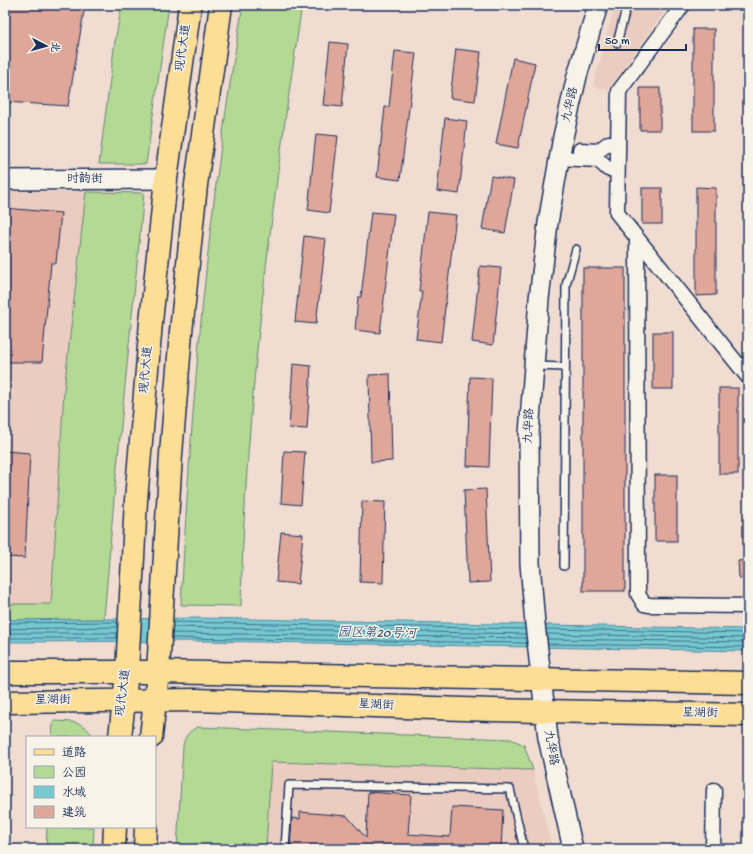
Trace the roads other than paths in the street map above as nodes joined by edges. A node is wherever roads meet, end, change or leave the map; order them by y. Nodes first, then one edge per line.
1 (190, 5) edge
2 (221, 5) edge
3 (598, 5) edge
4 (627, 5) edge
5 (683, 5) edge
6 (617, 43) dead end
7 (617, 144) junction
8 (560, 153) junction
9 (617, 169) junction
10 (166, 179) junction
11 (5, 180) edge
12 (637, 239) junction
13 (576, 248) dead end
14 (533, 365) junction
15 (565, 367) junction
16 (748, 377) edge
17 (564, 566) dead end
18 (748, 606) edge
19 (5, 672) edge
20 (127, 672) junction
21 (158, 672) junction
22 (542, 680) junction
23 (748, 683) edge
24 (123, 700) junction
25 (154, 700) junction
26 (5, 702) edge
27 (544, 712) junction
28 (748, 714) edge
29 (120, 736) edge
30 (151, 736) edge
31 (714, 790) dead end
32 (115, 828) edge
33 (146, 828) edge
34 (114, 849) edge
35 (145, 849) edge
36 (285, 849) edge
37 (524, 849) edge
38 (573, 849) edge
39 (713, 849) edge

1 - 10 main road, 现代大道
2 - 21 main road
3 - 8 street, 九华路
4 - 6 lane
5 - 7 street
7 - 8 street
7 - 9 street
8 - 9 street
8 - 14 street, 九华路
9 - 12 street
10 - 11 street, 时韵街
10 - 20 main road, 现代大道
12 - 16 street
12 - 18 street
13 - 15 lane
14 - 15 lane
14 - 22 street, 九华路
15 - 17 lane
19 - 20 main road
20 - 21 main road
20 - 24 main road, 现代大道
21 - 22 main road
21 - 25 main road
22 - 23 main road
22 - 27 street, 九华路
24 - 25 main road, 星湖街
24 - 26 main road, 星湖街
24 - 29 main road, 现代大道
25 - 27 main road, 星湖街
25 - 30 main road
27 - 28 main road, 星湖街
27 - 38 street, 九华路
31 - 39 street
32 - 34 main road
33 - 35 main road
36 - 37 lane

